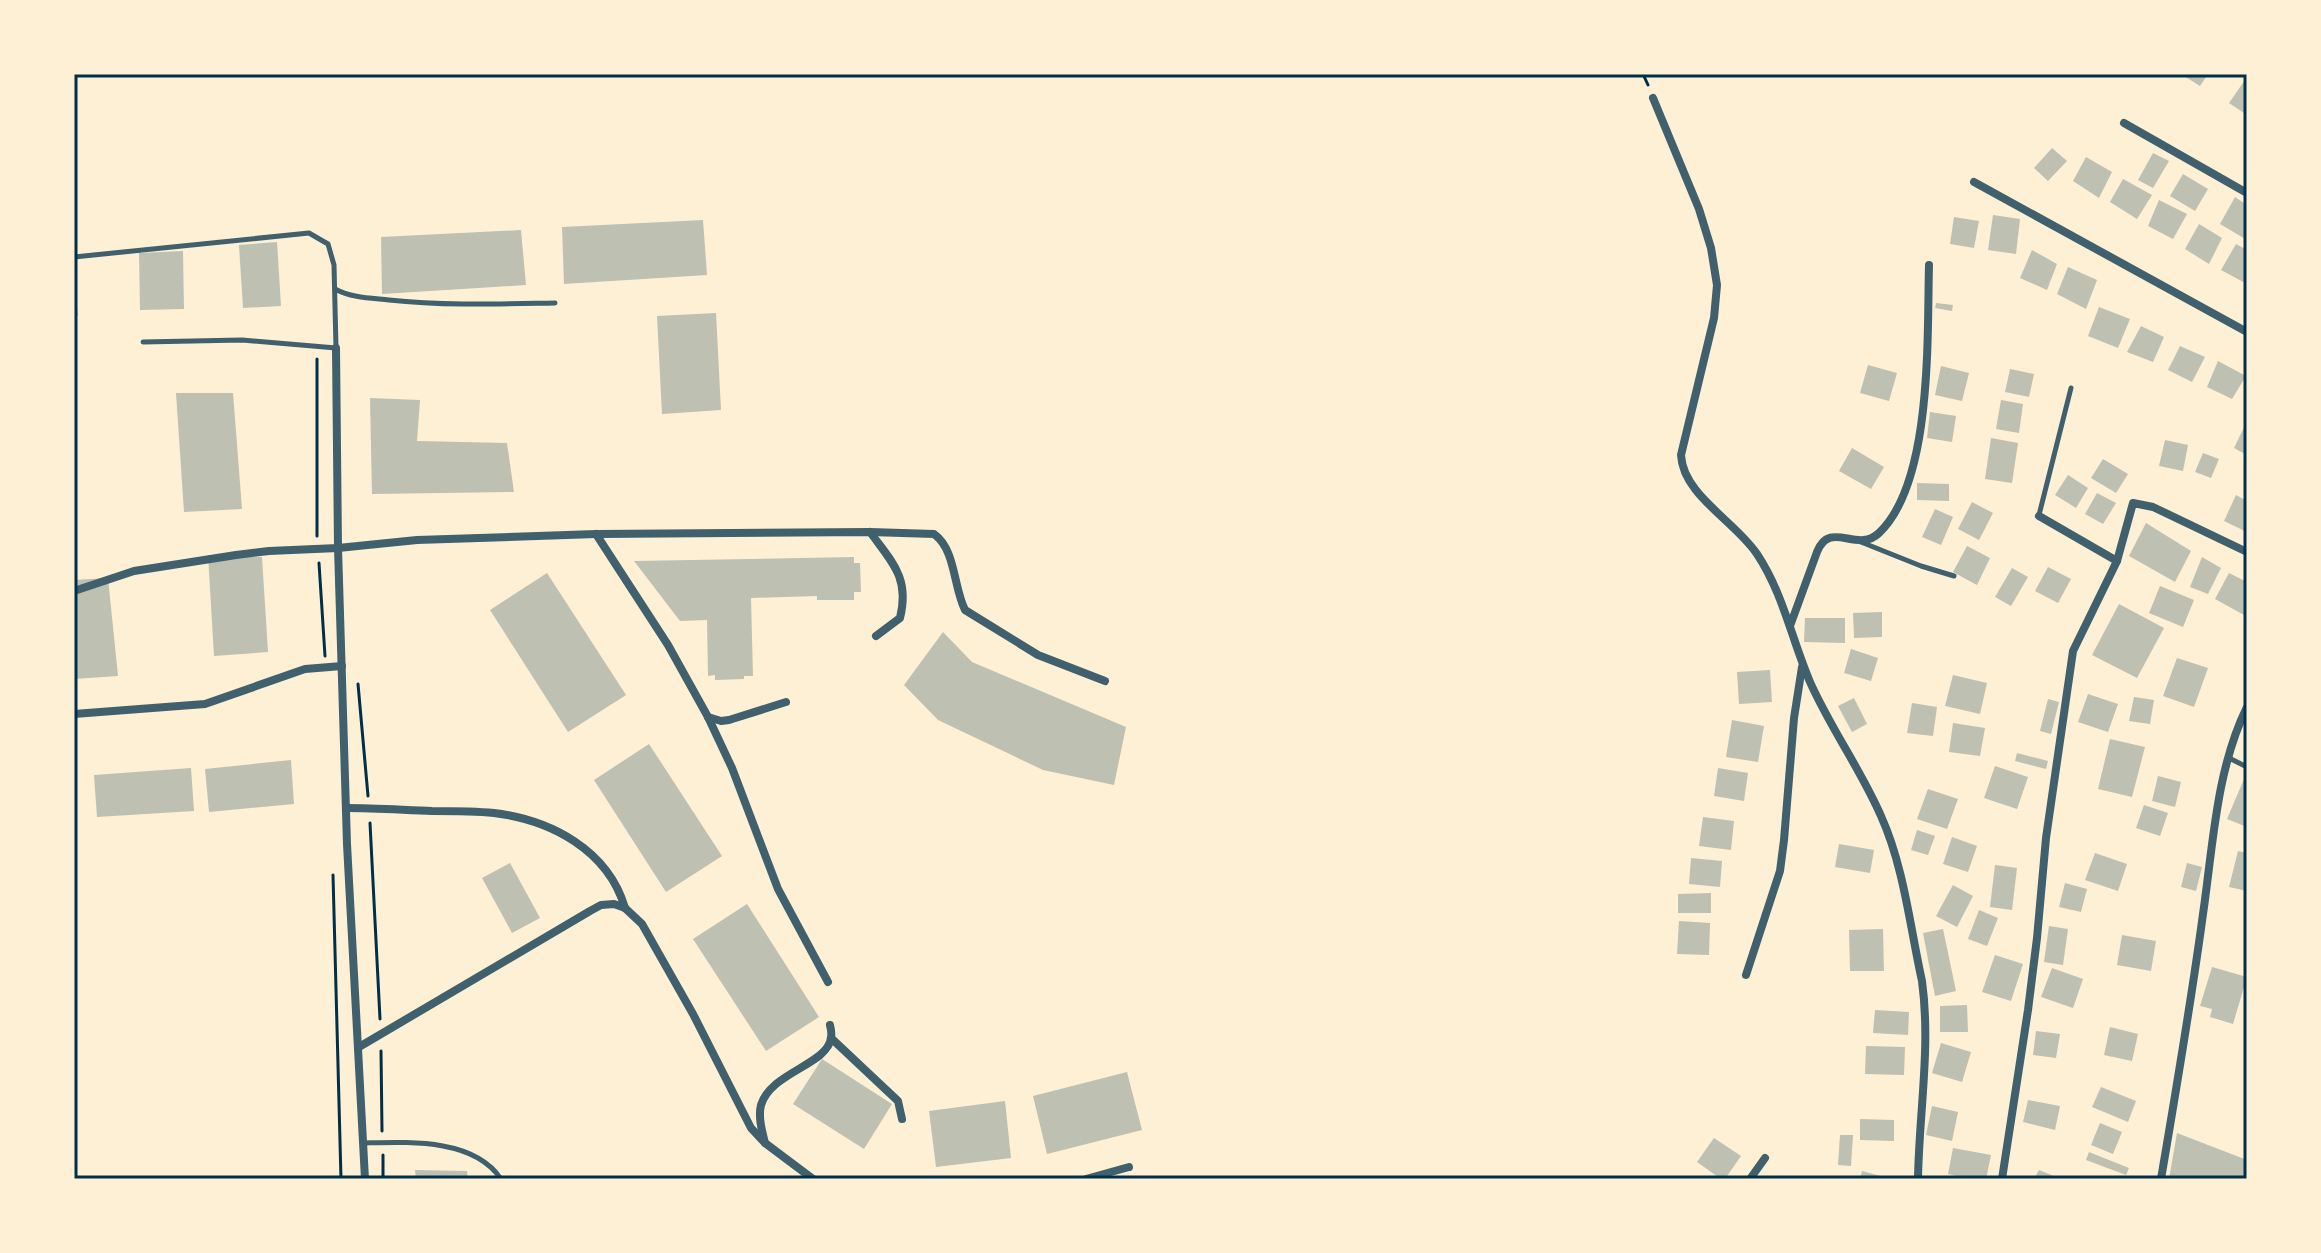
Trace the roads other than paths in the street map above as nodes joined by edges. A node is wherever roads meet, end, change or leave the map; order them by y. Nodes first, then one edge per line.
1 (1653, 98) dead end
2 (2124, 123) dead end
3 (1974, 182) dead end
4 (2247, 193) edge
5 (74, 257) edge
6 (1929, 265) dead end
7 (335, 289) junction
8 (555, 303) dead end
9 (2247, 332) edge
10 (143, 342) dead end
11 (336, 348) junction
12 (2071, 388) dead end
13 (2039, 516) joint
14 (870, 532) junction
15 (596, 534) junction
16 (1860, 541) junction
17 (338, 548) junction
18 (2247, 552) edge
19 (2117, 561) junction
20 (1954, 576) dead end
21 (74, 591) edge
22 (1790, 626) junction
23 (876, 636) dead end
24 (1803, 665) junction
25 (342, 666) junction
26 (1105, 681) dead end
27 (786, 702) dead end
28 (2247, 707) edge
29 (74, 714) edge
30 (708, 717) junction
31 (2228, 757) junction
32 (2247, 767) edge
33 (346, 808) junction
34 (625, 908) junction
35 (1746, 975) dead end
36 (828, 982) dead end
37 (830, 1025) dead end
38 (831, 1038) junction
39 (359, 1047) junction
40 (902, 1119) dead end
41 (765, 1143) junction
42 (363, 1144) junction
43 (1765, 1158) dead end
44 (1129, 1167) dead end
45 (365, 1179) edge
46 (501, 1179) edge
47 (813, 1179) edge
48 (1086, 1179) edge
49 (1750, 1179) edge
50 (1918, 1179) edge
51 (2002, 1179) edge
52 (2161, 1179) edge

1 - 22 street
2 - 4 street
3 - 9 street
5 - 7 lane
6 - 16 street
7 - 8 lane
7 - 11 lane
10 - 11 lane
11 - 17 street
12 - 13 lane
13 - 19 street
14 - 15 street
14 - 23 street
14 - 26 street
15 - 17 street
15 - 30 street
16 - 20 lane
16 - 22 street
17 - 21 street
17 - 25 street
18 - 19 street
19 - 51 street
22 - 24 street
24 - 35 street
24 - 50 street
25 - 29 street
25 - 33 street
27 - 30 street
28 - 31 street
30 - 36 street
31 - 32 lane
31 - 52 street
33 - 34 street
33 - 39 street
34 - 39 street
34 - 41 street
37 - 38 street
38 - 40 street
38 - 41 street
39 - 42 street
41 - 47 street
42 - 45 street
42 - 46 lane
43 - 49 street
44 - 48 street

